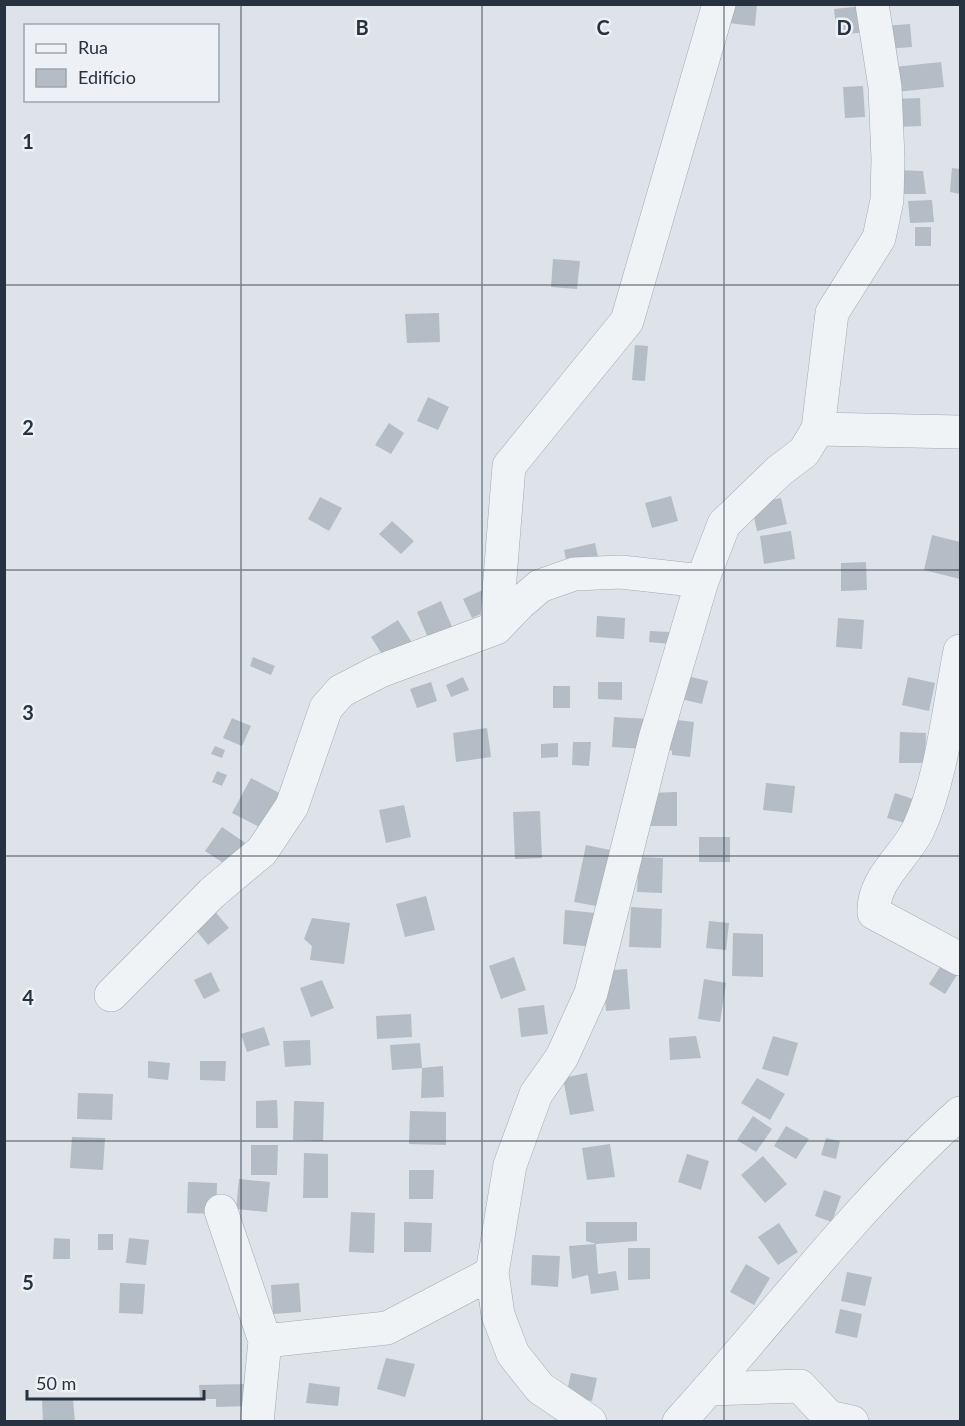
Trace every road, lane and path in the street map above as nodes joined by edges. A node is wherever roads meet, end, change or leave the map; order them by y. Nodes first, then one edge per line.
1 (719, 4) edge
2 (872, 4) edge
3 (818, 429) junction
4 (960, 432) edge
5 (702, 581) junction
6 (496, 628) junction
7 (960, 651) edge
8 (960, 959) edge
9 (111, 995) dead end
10 (960, 1113) edge
11 (221, 1211) dead end
12 (492, 1273) junction
13 (265, 1341) junction
14 (708, 1389) junction
15 (257, 1422) edge
16 (590, 1422) edge
17 (679, 1422) edge
18 (852, 1422) edge

1 - 6 street
2 - 3 street
3 - 4 street
3 - 5 street
5 - 6 street
5 - 12 street
6 - 9 street
7 - 8 street
10 - 14 street
11 - 13 street
12 - 13 street
12 - 16 street
13 - 15 street
14 - 17 street
14 - 18 street

